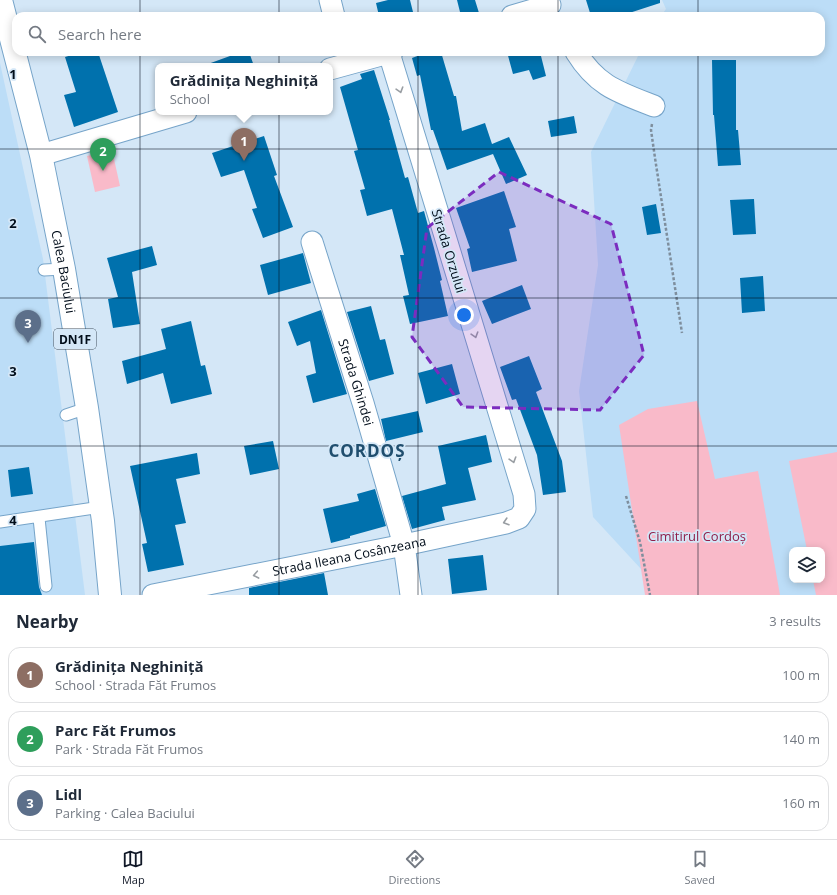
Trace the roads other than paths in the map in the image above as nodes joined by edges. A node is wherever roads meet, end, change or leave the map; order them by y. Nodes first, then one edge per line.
1 (2, 0) edge
2 (330, 0) edge
3 (551, 7) edge
4 (333, 12) edge
5 (529, 12) edge
6 (12, 40) edge
7 (16, 56) edge
8 (373, 56) edge
9 (391, 56) edge
10 (579, 56) edge
11 (340, 62) edge
12 (654, 106) road end
13 (176, 115) edge
14 (41, 155) junction
15 (312, 242) dead end
16 (87, 408) junction
17 (66, 415) dead end
18 (524, 494) joint
19 (100, 507) junction
20 (38, 518) junction
21 (0, 522) edge
22 (404, 545) junction
23 (46, 586) dead end
24 (110, 595) edge
25 (154, 595) edge
26 (410, 595) edge

1 - 6 main road, Calea Baciului / DN1F
2 - 4 street
3 - 5 street
7 - 14 main road, Calea Baciului / DN1F
8 - 11 street
9 -> 18 street, Strada Orzului
10 - 12 street
13 - 14 street
14 - 16 main road, Calea Baciului / DN1F
15 - 22 street, Strada Ghindei
16 - 17 lane
16 - 19 main road, Calea Baciului / DN1F
18 -> 22 street, Strada Ileana Cosânzeana
19 - 20 lane
19 - 24 main road, Calea Baciului / DN1F
20 - 21 lane
20 - 23 lane
22 -> 25 street, Strada Ileana Cosânzeana
22 - 26 street, Strada Ghindei

